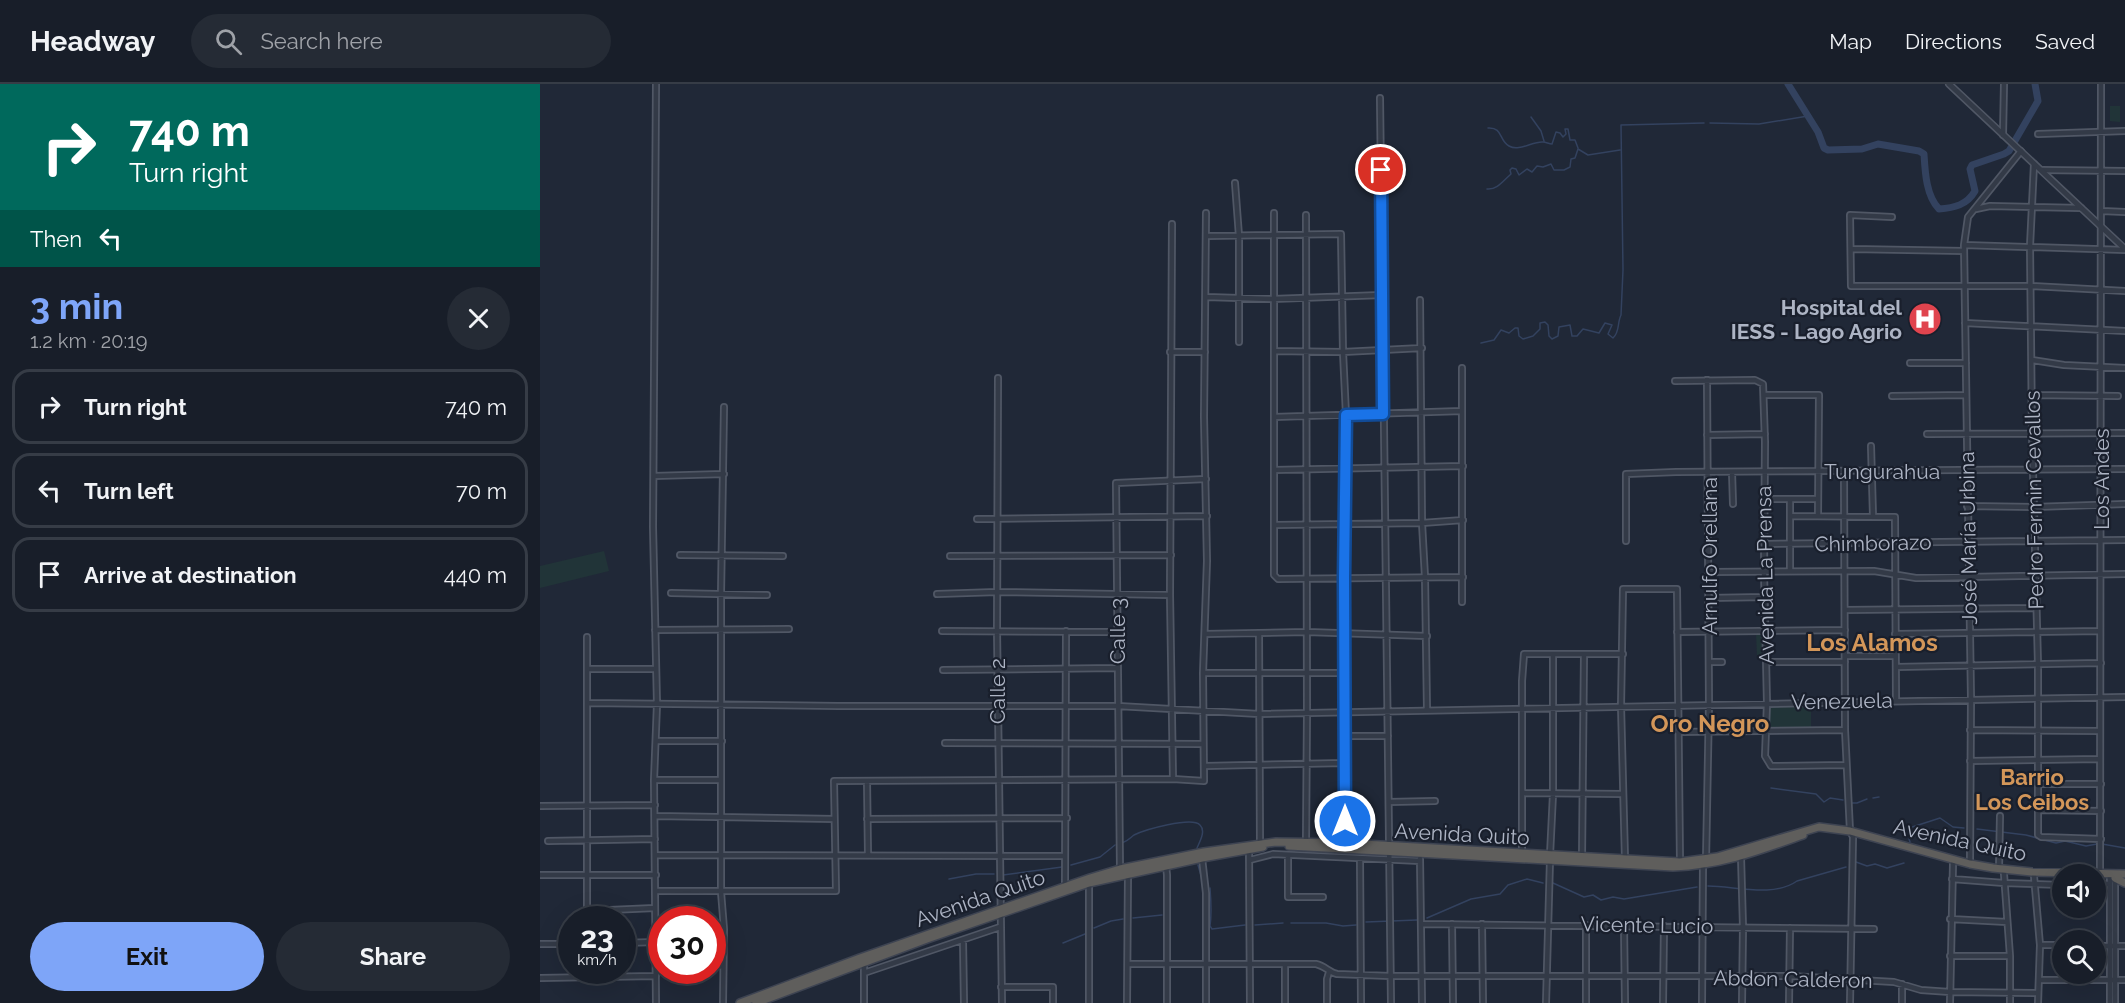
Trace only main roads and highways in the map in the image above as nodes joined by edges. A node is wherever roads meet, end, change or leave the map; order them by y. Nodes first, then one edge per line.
1 (1851, 834) junction
2 (1390, 853) junction
3 (1550, 858) junction
4 (1705, 863) junction
5 (2001, 871) junction
6 (2052, 873) edge
7 (2106, 876) edge
8 (2125, 876) edge
9 (2112, 877) junction
10 (2052, 878) edge
11 (2125, 884) edge
12 (1000, 911) junction
13 (768, 1001) edge
14 (740, 1003) edge
15 (756, 1003) edge

1 - 4 highway, Avenida Quito
1 - 4 highway, Avenida Quito
1 - 5 highway, Avenida Quito
1 - 5 highway, Avenida Quito
2 - 3 highway, Avenida Quito
2 - 3 highway, Avenida Quito
2 - 12 highway, Avenida Quito
2 - 12 highway, Avenida Quito
3 - 4 highway, Avenida Quito
3 - 4 highway, Avenida Quito
5 - 6 highway, Avenida Quito
5 - 10 highway, Avenida Quito
7 - 9 highway, Avenida Quito
8 - 9 highway, Avenida Quito
9 - 11 highway
12 - 13 highway, Avenida Quito
12 - 14 highway, Avenida Quito
13 - 15 highway, Avenida Quito

